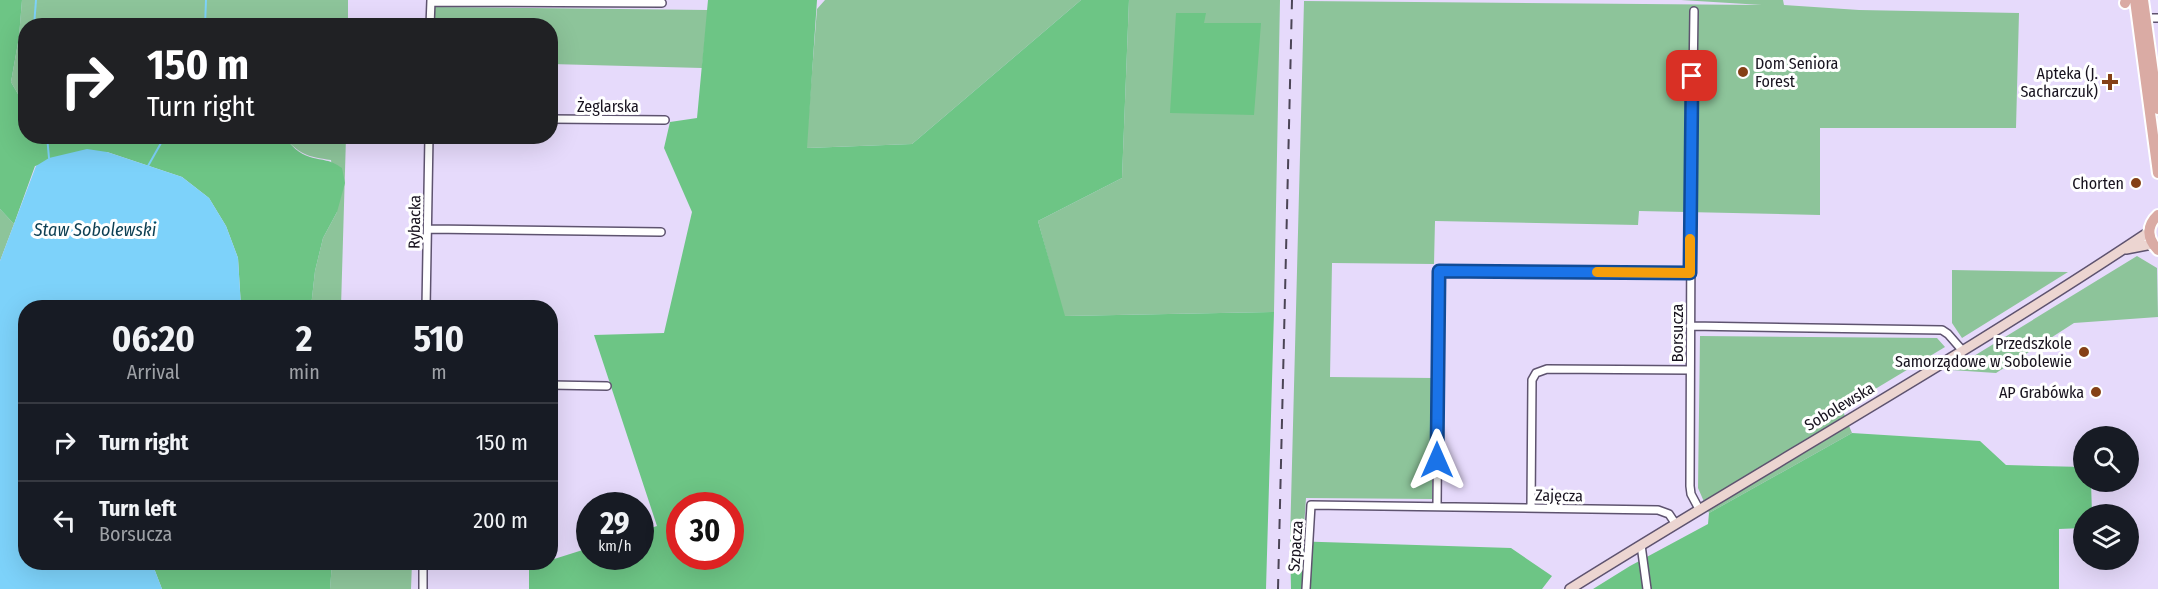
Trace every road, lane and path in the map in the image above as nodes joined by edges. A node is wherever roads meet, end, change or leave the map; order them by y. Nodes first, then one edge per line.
1 (2142, 0) edge
2 (430, 1) edge
3 (2129, 1) edge
4 (662, 3) dead end
5 (1694, 11) dead end
6 (430, 18) edge
7 (2158, 18) edge
8 (2142, 19) junction
9 (2142, 51) junction
10 (2155, 90) junction
11 (2158, 109) edge
12 (558, 119) edge
13 (665, 120) dead end
14 (429, 144) edge
15 (2158, 173) edge
16 (2158, 215) edge
17 (428, 228) junction
18 (660, 232) dead end
19 (2149, 232) junction
20 (2155, 247) edge
21 (2124, 249) junction
22 (1690, 273) junction
23 (426, 300) edge
24 (1690, 326) junction
25 (1962, 350) junction
26 (1690, 370) junction
27 (558, 385) edge
28 (607, 386) dead end
29 (1311, 504) joint
30 (1437, 506) junction
31 (1531, 508) junction
32 (1698, 509) junction
33 (1676, 523) junction
34 (1641, 545) junction
35 (423, 570) edge
36 (423, 589) edge
37 (1306, 589) edge
38 (1570, 589) edge
39 (1647, 589) edge

1 - 8 main road
2 - 4 street
2 - 6 street
3 - 8 main road
5 - 22 street, Borsucza
7 - 8 street
8 - 9 main road
8 - 10 main road
9 - 10 main road
9 - 15 main road
10 - 11 main road
12 - 13 street, Żeglarska
14 - 17 street, Rybacka
16 - 19 main road
17 - 18 street
17 - 23 street, Rybacka
19 - 20 main road
19 - 21 street, Sobolewska
20 - 21 street, Sobolewska
21 - 25 street, Sobolewska
22 - 24 street, Borsucza
22 - 30 street
24 - 25 street
24 - 26 street, Borsucza
25 - 32 street, Sobolewska
26 - 31 street
26 - 32 street, Borsucza
27 - 28 street
29 - 30 street, Zajęcza
29 - 37 street, Szpacza
30 - 31 street, Zajęcza
31 - 33 street, Zajęcza
32 - 33 street, Sobolewska
33 - 34 street, Sobolewska
34 - 38 street, Sobolewska
34 - 39 street
35 - 36 street

